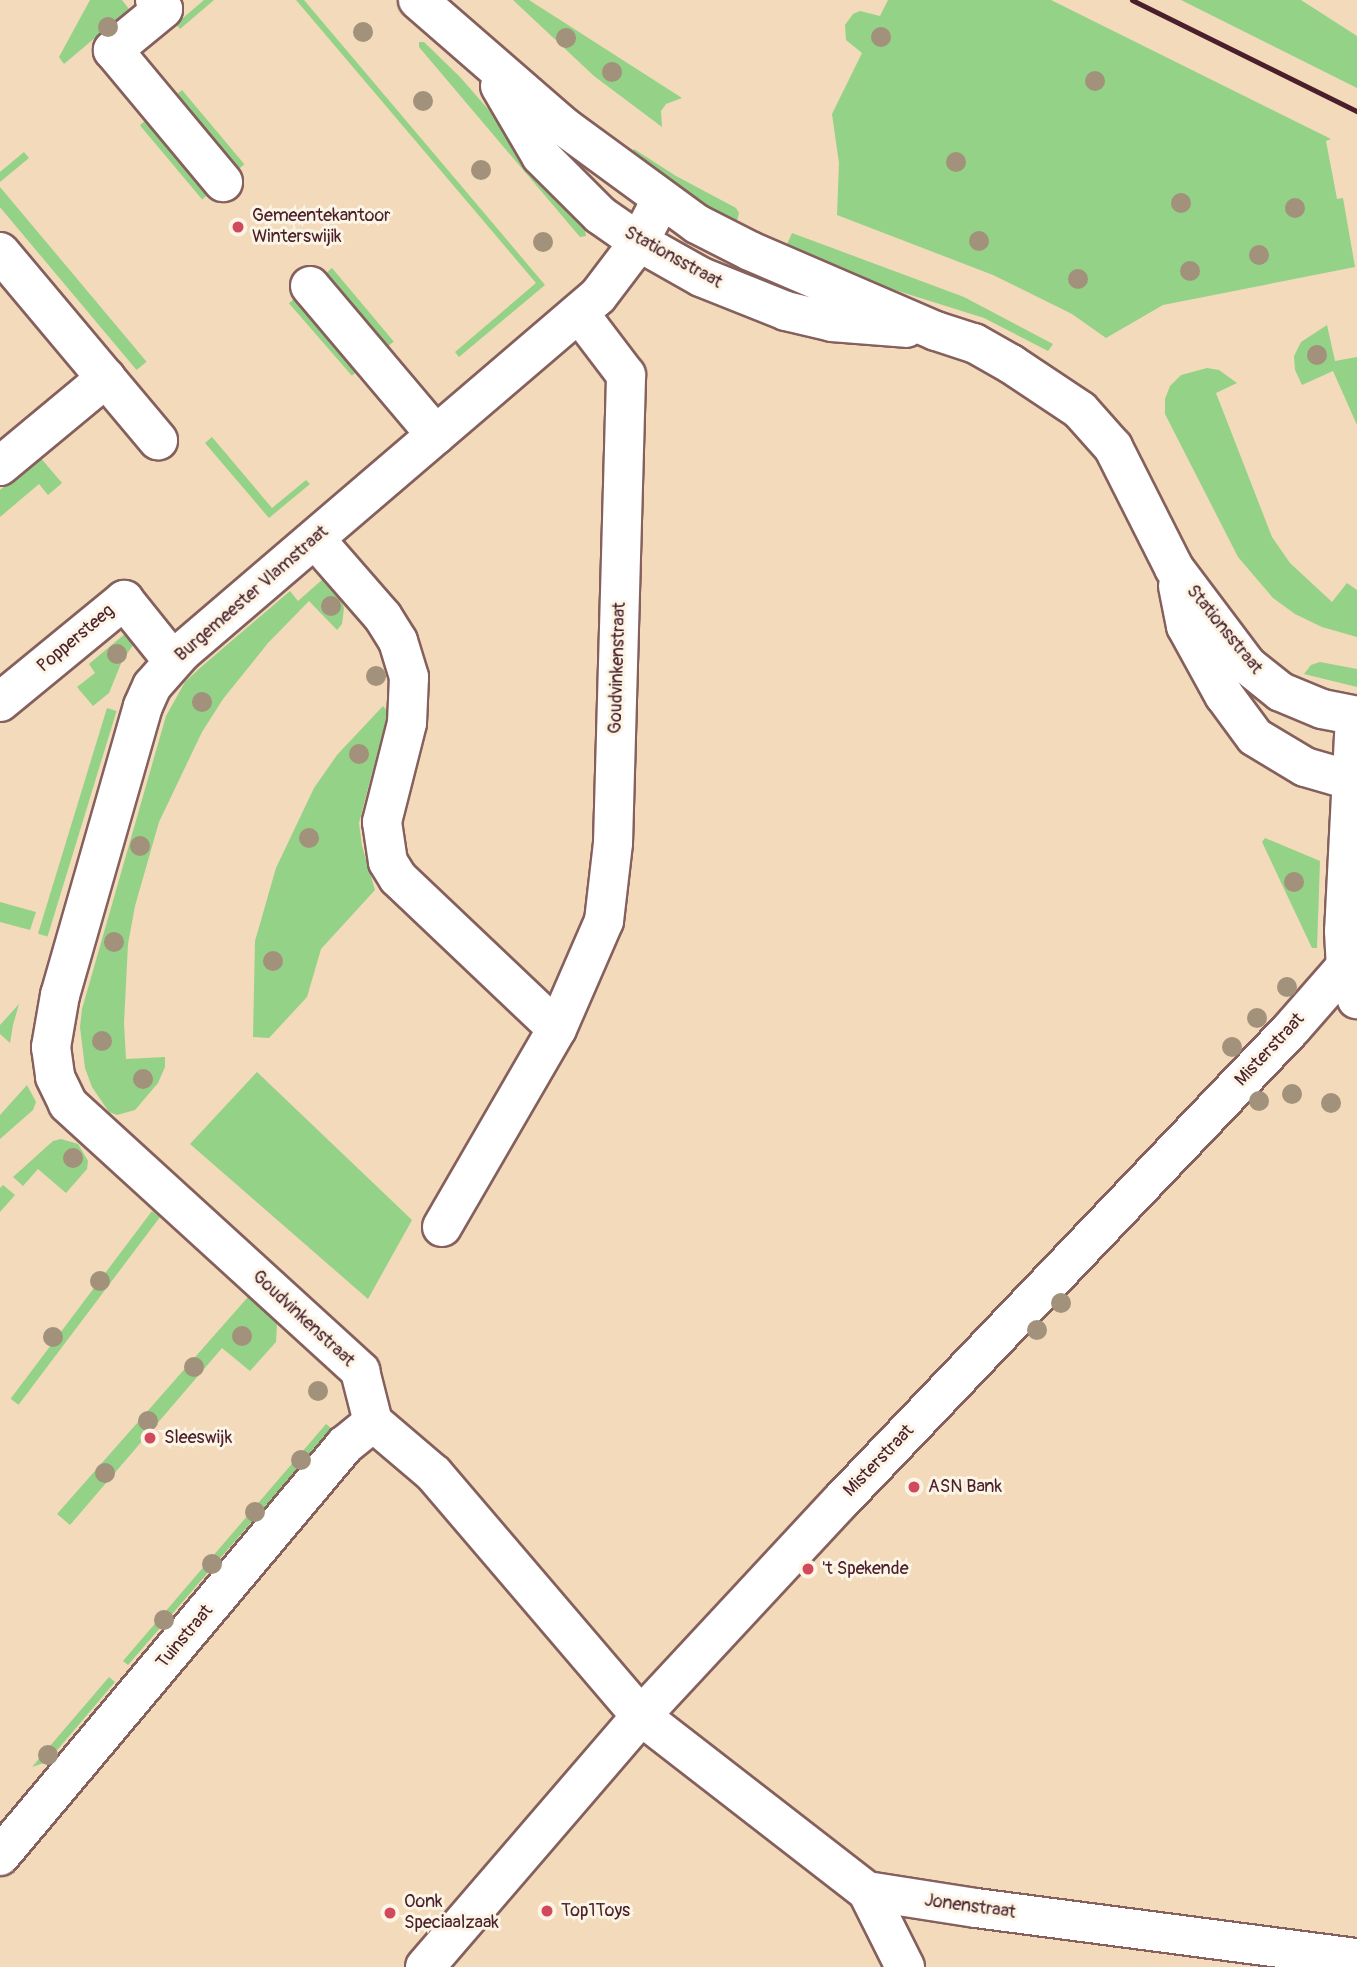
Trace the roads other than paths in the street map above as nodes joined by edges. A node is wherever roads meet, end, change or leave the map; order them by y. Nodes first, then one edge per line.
1 (155, 0) edge
2 (418, 0) edge
3 (486, 61) junction
4 (223, 182) dead end
5 (661, 201) junction
6 (639, 242) junction
7 (0, 252) edge
8 (310, 286) dead end
9 (579, 313) junction
10 (936, 331) junction
11 (106, 378) junction
12 (436, 435) junction
13 (158, 440) dead end
14 (0, 466) edge
15 (315, 539) junction
16 (1174, 568) junction
17 (173, 661) junction
18 (0, 702) edge
19 (1356, 716) edge
20 (1354, 782) edge
21 (1351, 982) edge
22 (557, 1028) junction
23 (68, 1104) joint
24 (442, 1227) dead end
25 (373, 1422) junction
26 (641, 1716) junction
27 (0, 1856) edge
28 (867, 1891) junction
29 (1357, 1958) edge
30 (425, 1967) edge
31 (905, 1967) edge

1 - 4 street
2 - 3 street, Stationsstraat
3 - 5 street, Stationsstraat
3 - 6 street, Stationsstraat
5 - 6 street, Burgemeester Vlamstraat
5 - 10 street, Stationsstraat
6 - 9 street, Burgemeester Vlamstraat
6 - 10 street, Stationsstraat
7 - 11 street
8 - 12 street
9 - 12 street, Burgemeester Vlamstraat
9 - 22 street, Goudvinkenstraat
10 - 16 street, Stationsstraat
11 - 13 street
11 - 14 street
12 - 15 street, Burgemeester Vlamstraat
15 - 17 street, Burgemeester Vlamstraat
15 - 22 street
16 - 19 street, Stationsstraat
16 - 20 street, Stationsstraat
17 - 18 street, Poppersteeg
17 - 23 street, Burgemeester Vlamstraat
19 - 20 street
20 - 21 street
21 - 26 street, Misterstraat
22 - 24 street, Goudvinkenstraat
23 - 25 street, Goudvinkenstraat
25 - 26 street
25 - 27 street, Tuinstraat
26 - 28 street, Jonenstraat
26 - 30 street, Misterstraat
28 - 29 street, Jonenstraat
28 - 31 street

